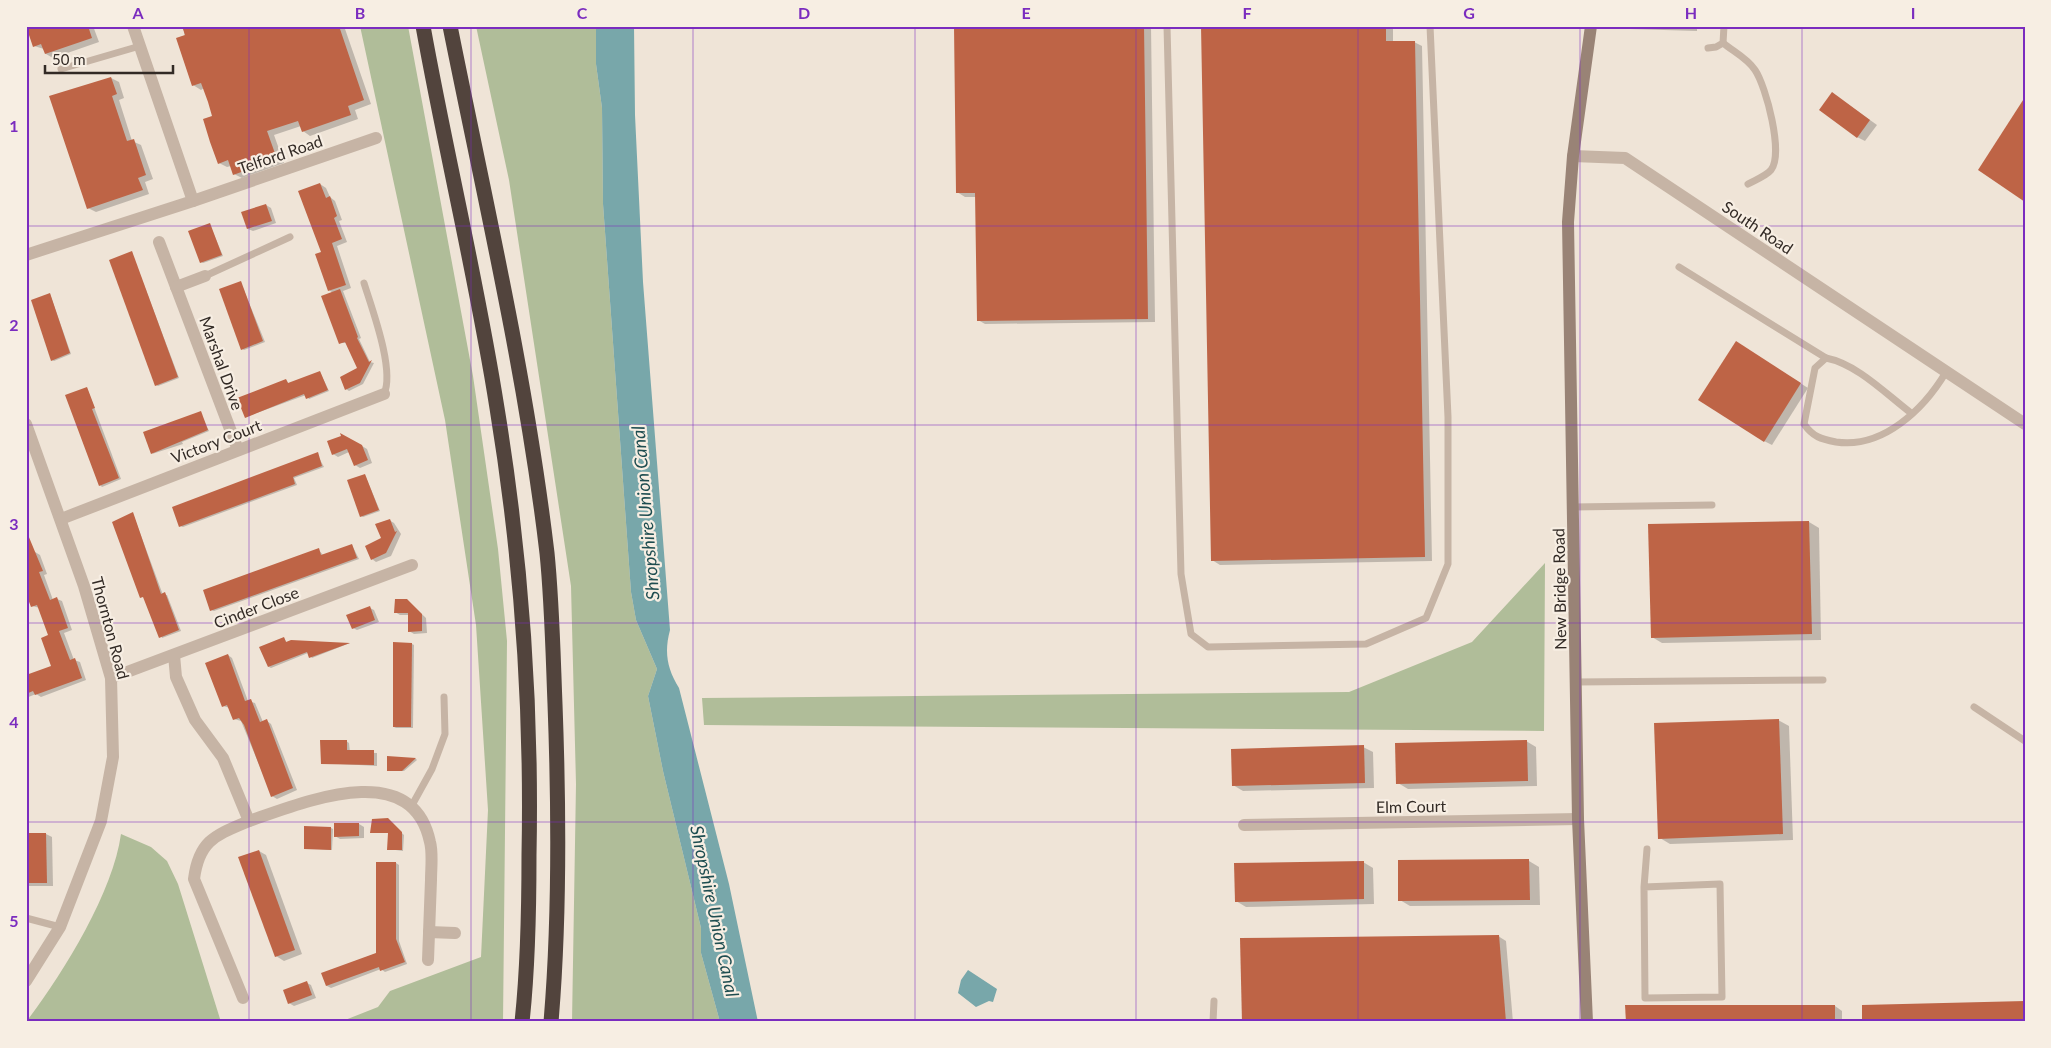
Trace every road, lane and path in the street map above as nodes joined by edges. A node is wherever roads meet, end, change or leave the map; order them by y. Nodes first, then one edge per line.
1 (133, 26) edge
2 (423, 26) edge
3 (450, 26) edge
4 (1167, 26) edge
5 (1430, 26) edge
6 (1591, 26) edge
7 (1724, 26) edge
8 (1722, 43) junction
9 (140, 46) junction
10 (1708, 48) dead end
11 (61, 69) dead end
12 (376, 138) dead end
13 (1573, 156) junction
14 (1748, 184) dead end
15 (193, 201) junction
16 (290, 237) dead end
17 (159, 242) dead end
18 (26, 255) edge
19 (1679, 266) dead end
20 (205, 276) joint
21 (364, 283) dead end
22 (176, 287) junction
23 (1826, 358) junction
24 (1946, 372) junction
25 (384, 394) joint
26 (1911, 413) junction
27 (26, 424) edge
28 (2025, 424) edge
29 (238, 450) junction
30 (1712, 506) dead end
31 (1574, 507) junction
32 (61, 519) junction
33 (412, 565) dead end
34 (174, 655) junction
35 (111, 678) junction
36 (1823, 680) dead end
37 (1576, 682) junction
38 (444, 697) dead end
39 (1974, 707) dead end
40 (2025, 741) edge
41 (411, 807) junction
42 (1578, 819) junction
43 (249, 821) junction
44 (1244, 825) dead end
45 (1647, 849) dead end
46 (1644, 887) junction
47 (26, 918) edge
48 (60, 927) junction
49 (429, 932) junction
50 (455, 933) dead end
51 (428, 960) dead end
52 (26, 981) edge
53 (243, 998) dead end
54 (1214, 1001) dead end
55 (522, 1022) edge
56 (551, 1022) edge
57 (1213, 1022) edge
58 (1587, 1022) edge

1 - 9 street
2 - 55 highway
3 - 56 highway
4 - 5 lane
6 - 13 street
7 - 8 lane
8 - 10 lane
8 - 14 lane
9 - 11 lane
9 - 15 street
12 - 15 street, Telford Road
13 - 24 street, South Road
13 - 31 street, New Bridge Road
15 - 18 street, Telford Road
16 - 20 lane
17 - 22 street, Marshal Drive
19 - 23 lane
20 - 22 street
21 - 25 lane
22 - 29 street, Marshal Drive
23 - 26 lane
23 - 26 lane
24 - 26 lane
24 - 28 street, South Road
25 - 29 street, Victory Court
27 - 32 street, Thornton Road
29 - 32 street, Victory Court
30 - 31 lane
31 - 37 street, New Bridge Road
32 - 35 street, Thornton Road
33 - 34 street, Cinder Close
34 - 35 street, Cinder Close
34 - 43 street
35 - 48 street, Thornton Road
36 - 37 lane
37 - 42 street, New Bridge Road
38 - 41 lane
39 - 40 lane
41 - 43 street
41 - 49 street
42 - 44 street, Elm Court
42 - 58 street, New Bridge Road
43 - 53 street
45 - 46 lane
46 - 46 lane
47 - 48 lane
48 - 52 street, Thornton Road
49 - 50 street
49 - 51 street
54 - 57 lane

